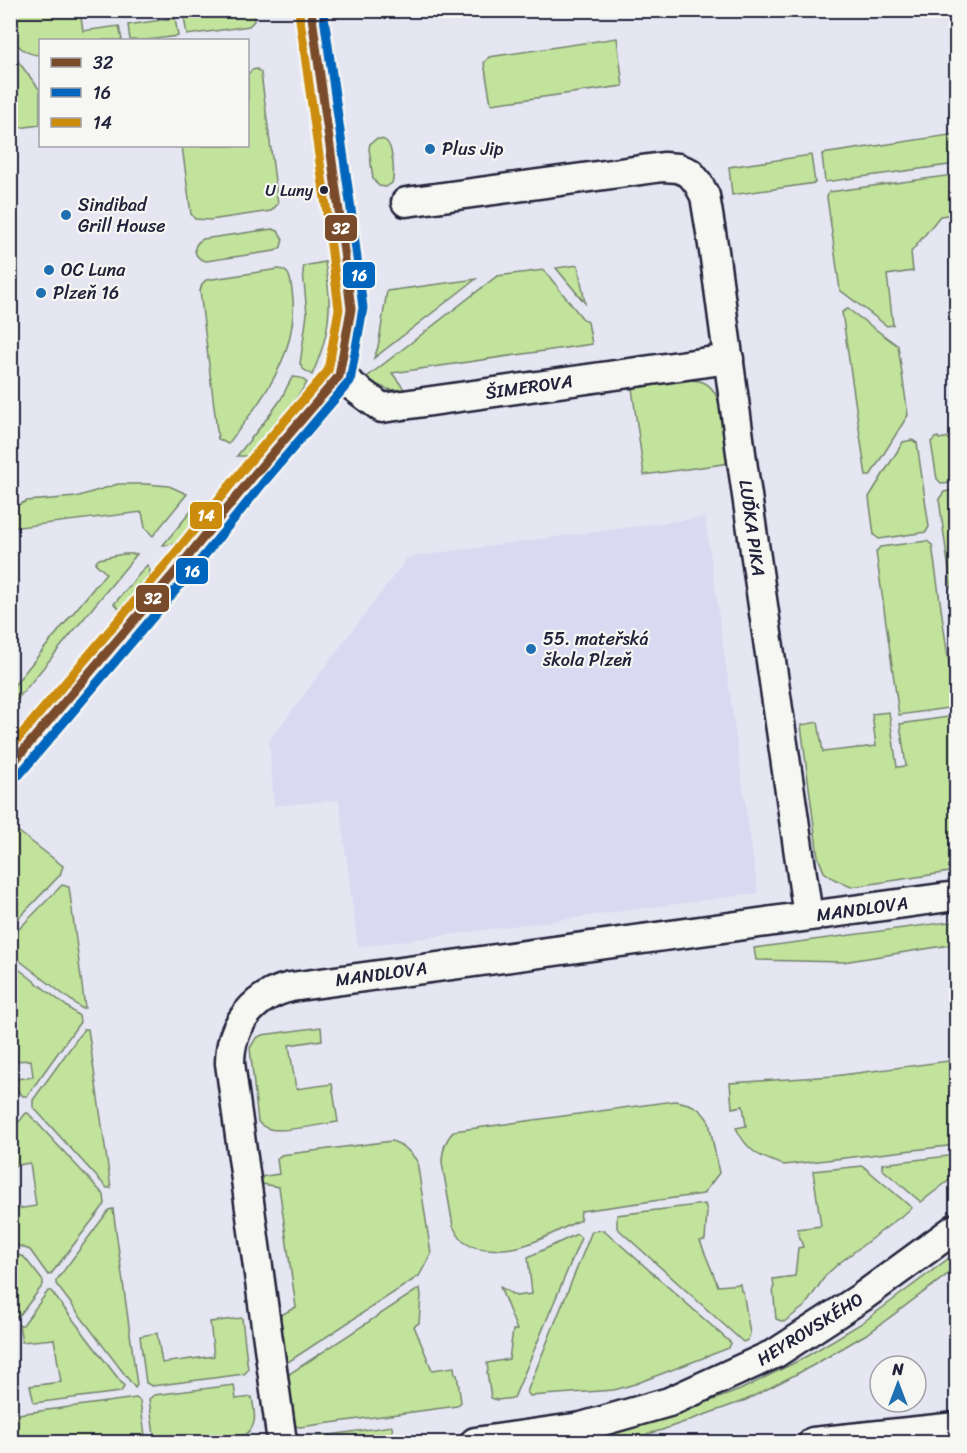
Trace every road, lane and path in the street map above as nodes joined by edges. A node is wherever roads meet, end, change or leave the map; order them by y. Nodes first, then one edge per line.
1 (310, 10) edge
2 (406, 202) dead end
3 (729, 359) junction
4 (339, 376) junction
5 (10, 767) edge
6 (957, 896) edge
7 (808, 916) junction
8 (957, 1228) edge
9 (957, 1427) edge
10 (583, 1435) edge
11 (282, 1443) edge
12 (475, 1443) edge
13 (813, 1443) edge

1 - 4 street
2 - 3 street, LUĎKA PIKA
3 - 4 street, ŠIMEROVA
3 - 7 street, LUĎKA PIKA
4 - 5 street
6 - 7 street, MANDLOVA
7 - 11 street, MANDLOVA
8 - 10 street, HEYROVSKÉHO
9 - 13 street
10 - 12 street, HEYROVSKÉHO

